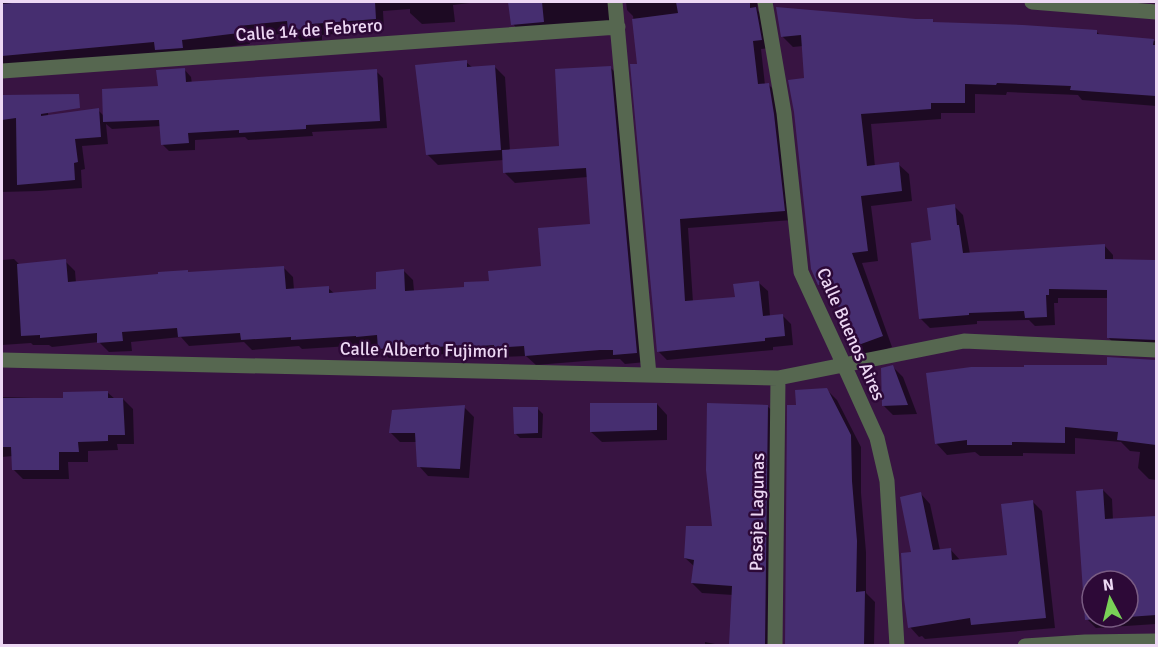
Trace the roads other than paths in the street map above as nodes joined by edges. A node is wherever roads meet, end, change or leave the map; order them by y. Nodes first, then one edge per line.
1 (615, 2) edge
2 (765, 2) edge
3 (1032, 2) edge
4 (1156, 12) edge
5 (618, 27) junction
6 (2, 71) edge
7 (1156, 350) edge
8 (2, 360) edge
9 (844, 365) junction
10 (649, 375) junction
11 (778, 378) junction
12 (1156, 640) edge
13 (1085, 644) edge
14 (775, 645) edge
15 (897, 645) edge
16 (1025, 645) edge

1 - 5 street
2 - 9 street, Calle Buenos Aires
3 - 4 street
5 - 6 street, Calle 14 de Febrero
5 - 10 street
7 - 9 street, Calle Alberto Fujimori
8 - 10 street, Calle Alberto Fujimori
9 - 11 street, Calle Alberto Fujimori
9 - 15 street, Calle Buenos Aires
10 - 11 street, Calle Alberto Fujimori
11 - 14 street, Pasaje Lagunas
12 - 13 street
13 - 16 street

